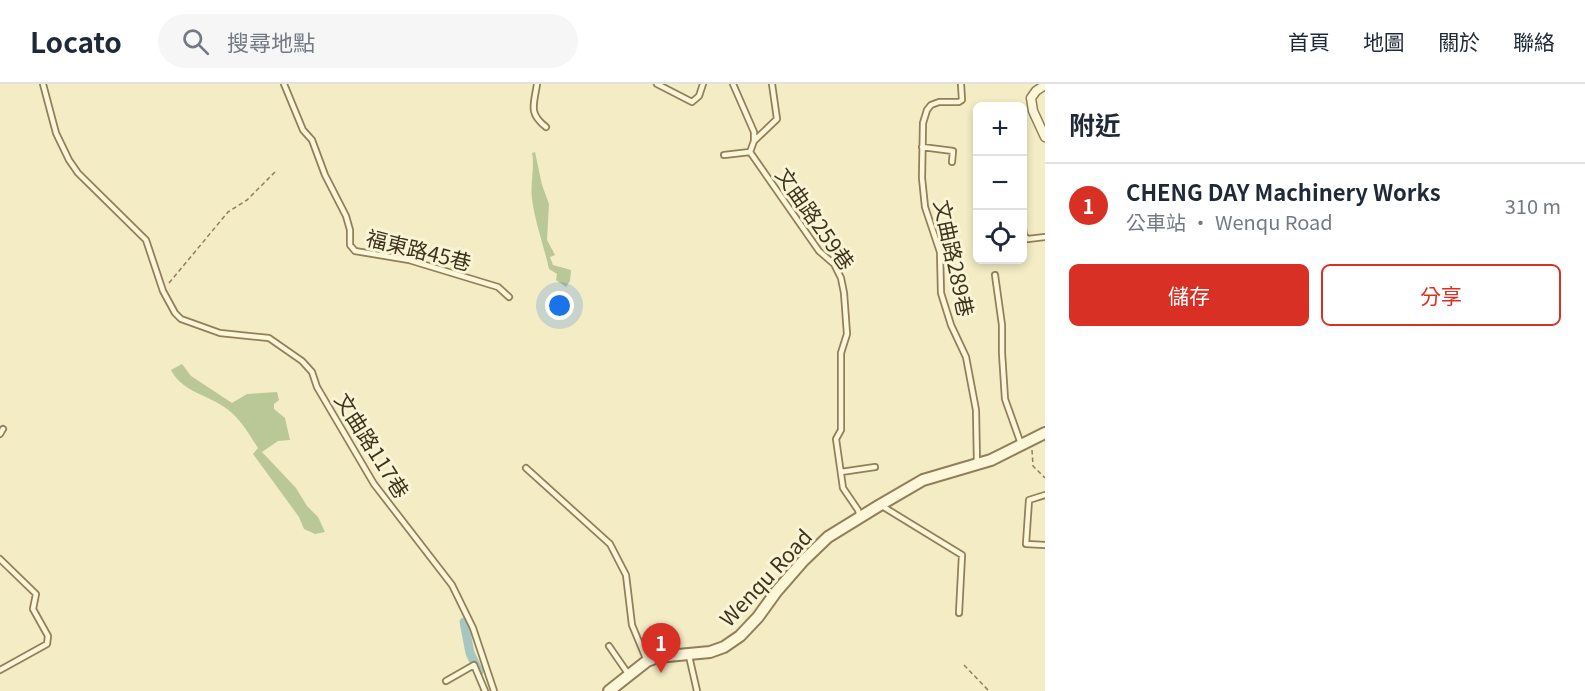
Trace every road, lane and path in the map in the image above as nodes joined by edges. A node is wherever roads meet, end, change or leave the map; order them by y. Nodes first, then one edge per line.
1 (43, 84) edge
2 (284, 84) edge
3 (537, 84) edge
4 (657, 84) edge
5 (703, 84) edge
6 (733, 84) edge
7 (772, 84) edge
8 (961, 84) edge
9 (1045, 85) edge
10 (546, 127) dead end
11 (1045, 137) edge
12 (754, 141) junction
13 (922, 147) junction
14 (750, 152) junction
15 (724, 155) dead end
16 (952, 162) dead end
17 (275, 172) dead end
18 (1045, 237) edge
19 (1027, 238) edge
20 (995, 275) dead end
21 (163, 291) junction
22 (509, 297) dead end
23 (1045, 434) edge
24 (1027, 444) junction
25 (977, 464) junction
26 (874, 467) dead end
27 (526, 468) dead end
28 (841, 472) junction
29 (1045, 478) edge
30 (1045, 495) edge
31 (880, 505) junction
32 (860, 517) junction
33 (1045, 545) edge
34 (0, 559) edge
35 (959, 613) dead end
36 (609, 646) dead end
37 (688, 653) junction
38 (647, 661) junction
39 (964, 665) dead end
40 (0, 670) edge
41 (629, 675) junction
42 (446, 681) dead end
43 (485, 691) edge
44 (494, 691) edge
45 (609, 691) edge
46 (697, 691) edge
47 (989, 691) edge

1 - 21 lane, 文曲路117巷
2 - 22 lane, 福東路45巷
3 - 10 lane
4 - 5 lane
6 - 12 lane
7 - 12 lane
8 - 13 lane, 文曲路289巷
9 - 11 street
12 - 14 lane
13 - 16 lane
13 - 25 lane, 文曲路289巷
14 - 15 lane
14 - 28 lane, 文曲路259巷
17 - 21 path
18 - 19 lane
20 - 24 lane, 文曲路289巷
21 - 44 lane, 文曲路117巷
23 - 24 street, Wenqu Road
24 - 25 street, Wenqu Road
24 - 29 path
25 - 31 street, Wenqu Road
26 - 28 lane
27 - 38 lane
28 - 32 lane, 文曲路259巷
30 - 33 lane
31 - 32 street, Wenqu Road
31 - 35 lane
32 - 37 street, Wenqu Road
34 - 40 lane
36 - 41 lane
37 - 38 street, Wenqu Road
37 - 46 lane
38 - 41 street, Wenqu Road
39 - 47 path
41 - 45 street, Wenqu Road
42 - 43 lane

